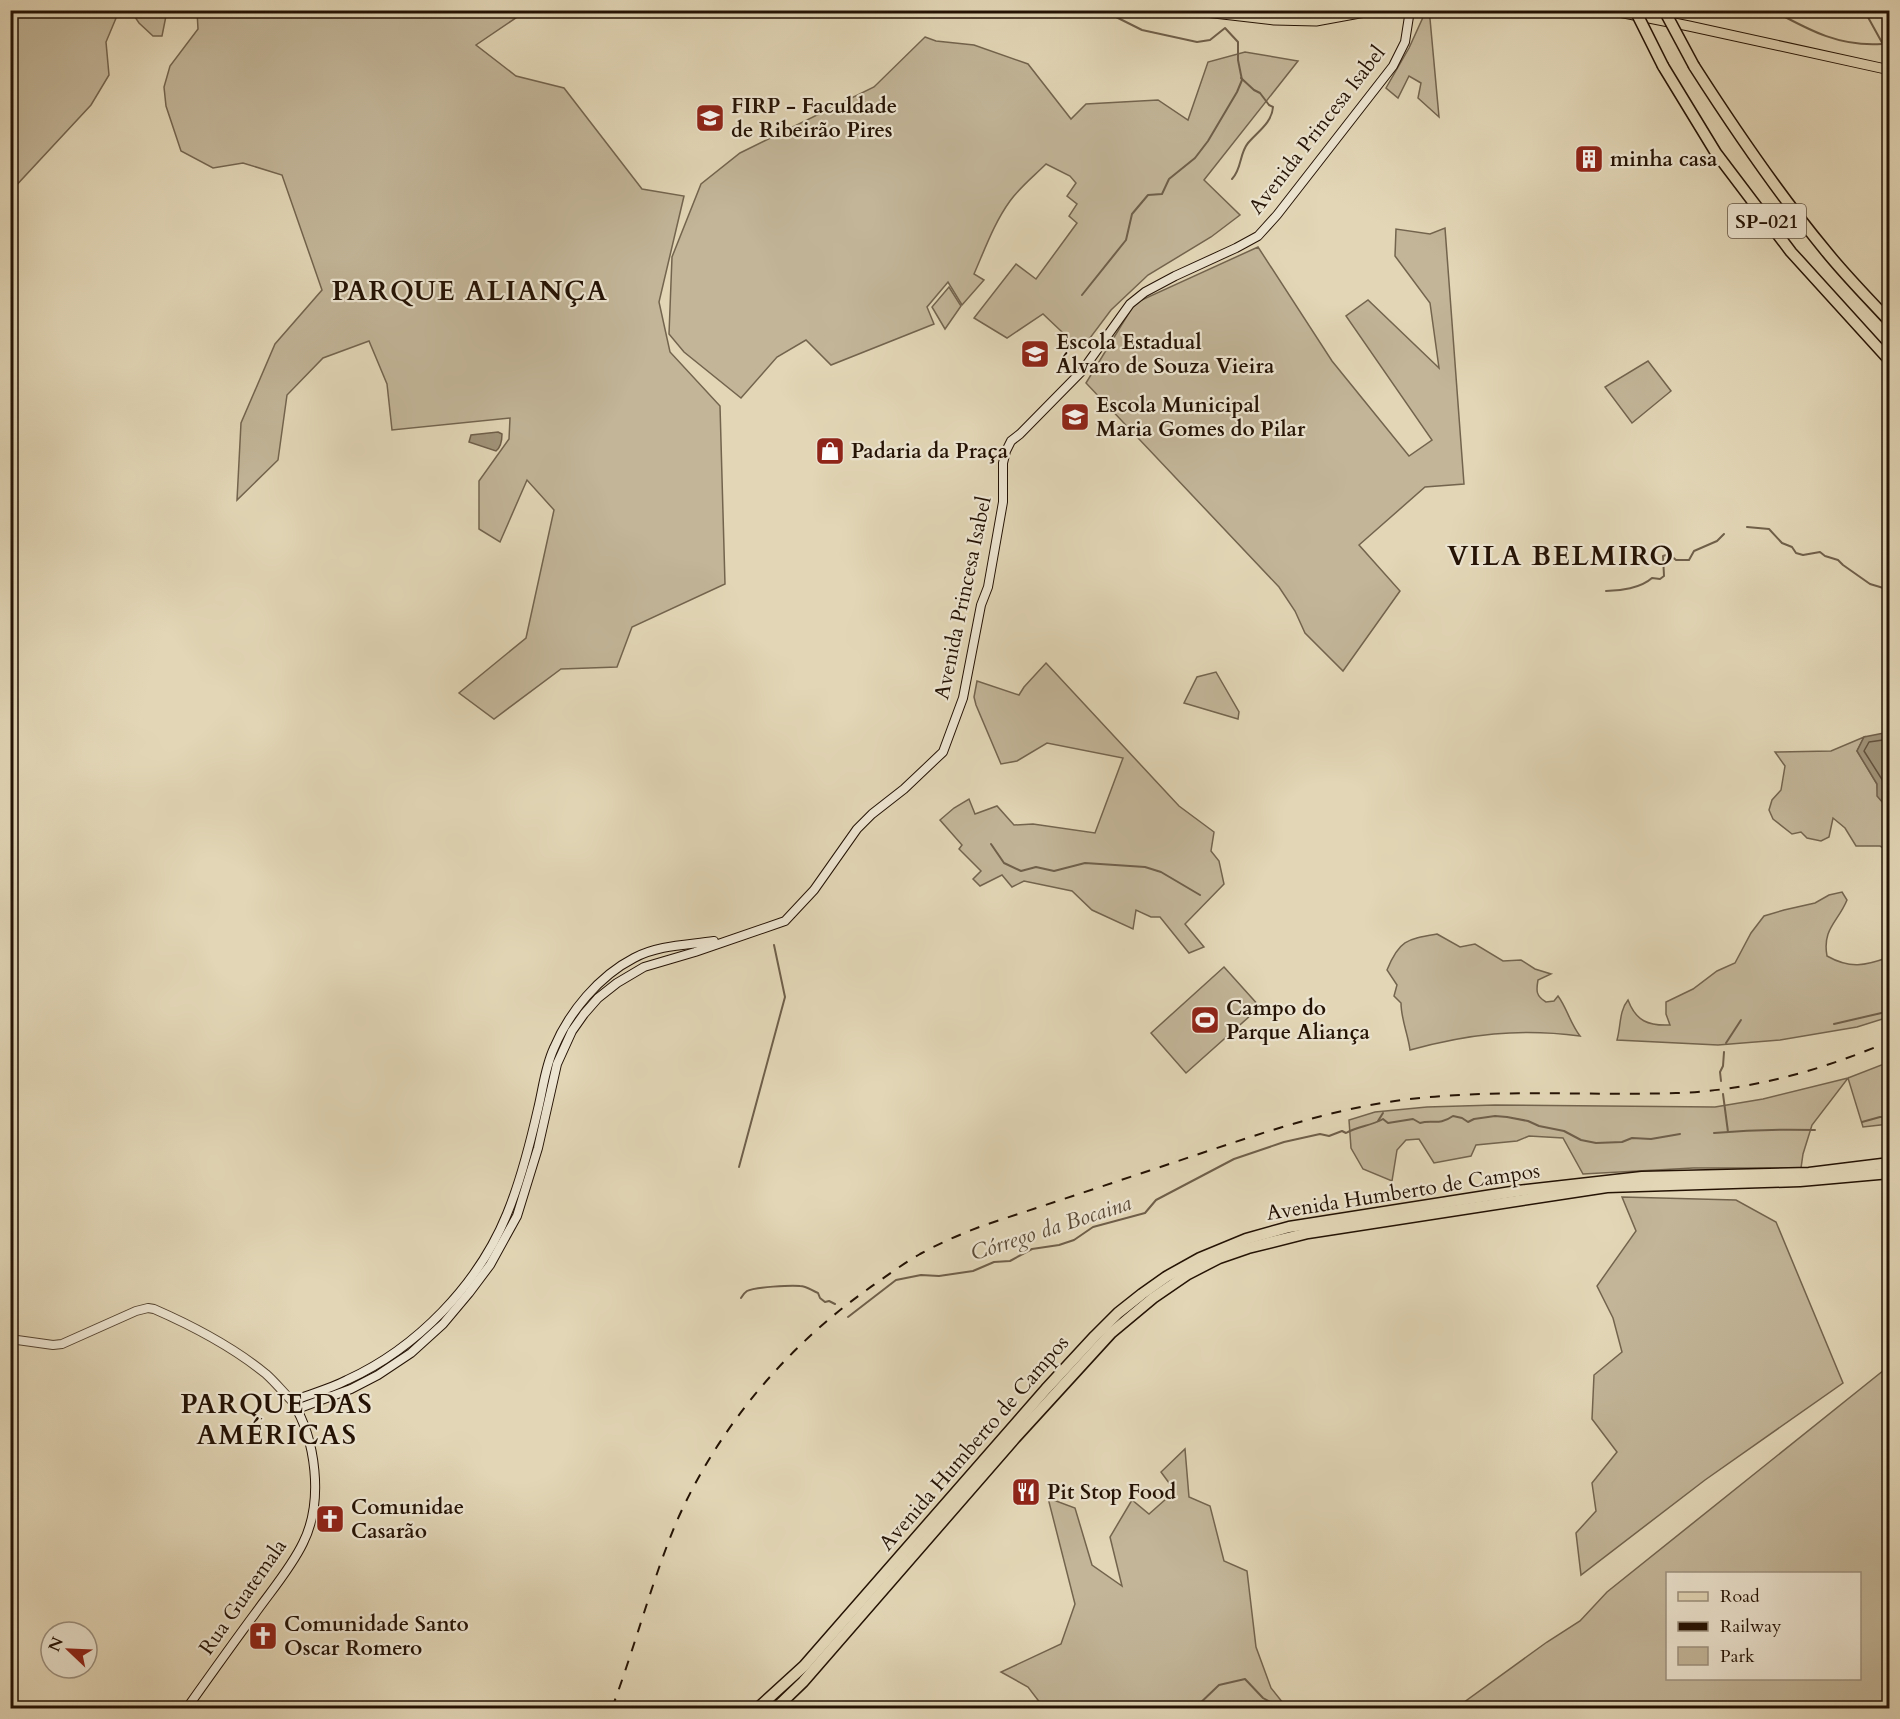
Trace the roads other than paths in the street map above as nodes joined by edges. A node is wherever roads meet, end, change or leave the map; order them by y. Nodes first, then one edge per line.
1 (1188, 10) edge
2 (1376, 10) edge
3 (1410, 10) edge
4 (1609, 10) edge
5 (1635, 10) edge
6 (1664, 10) edge
7 (1890, 70) edge
8 (1890, 322) edge
9 (1890, 362) edge
10 (1890, 1163) edge
11 (1890, 1173) edge
12 (1561, 1189) junction
13 (10, 1339) edge
14 (294, 1405) junction
15 (949, 1506) junction
16 (188, 1708) edge
17 (759, 1708) edge
18 (776, 1708) edge

1 - 2 main road
3 - 14 main road, Avenida Princesa Isabel
4 - 7 main road
5 - 9 highway, SP-021, bridge
6 - 8 highway, SP-021, bridge
10 - 12 highway, Avenida Humberto de Campos
11 - 12 highway, Avenida Humberto de Campos
12 - 15 highway, Avenida Humberto de Campos
13 - 14 street, Rua Guatemala
14 - 16 main road, Rua Guatemala
15 - 17 highway, Avenida Humberto de Campos
15 - 18 highway, Avenida Humberto de Campos

